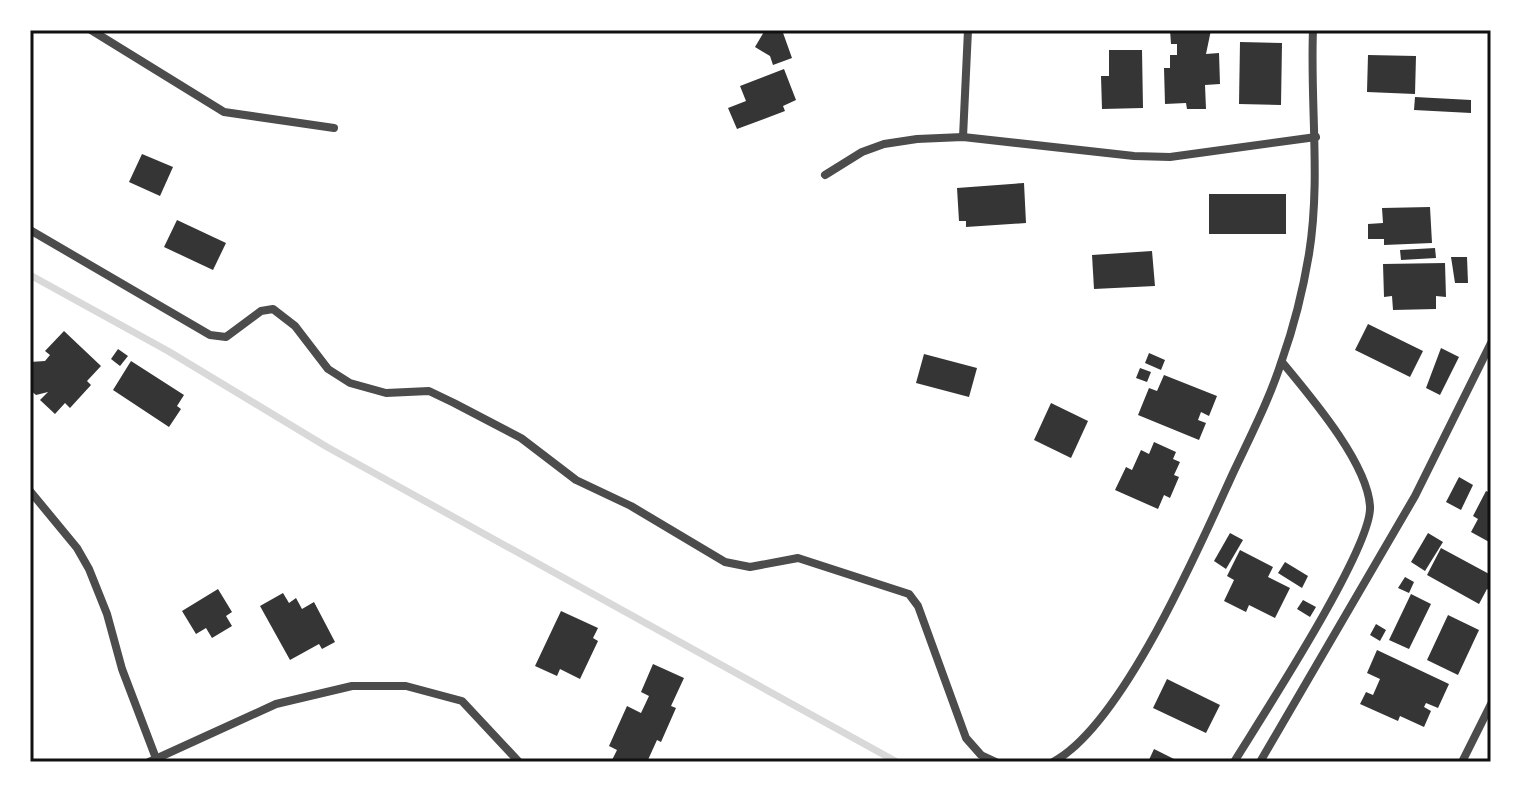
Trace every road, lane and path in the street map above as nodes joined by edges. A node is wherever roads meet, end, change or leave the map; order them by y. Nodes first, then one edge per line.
1 (91, 30) edge
2 (968, 30) edge
3 (1313, 30) edge
4 (334, 128) dead end
5 (963, 137) junction
6 (1316, 137) junction
7 (825, 175) dead end
8 (30, 230) edge
9 (1491, 343) edge
10 (1282, 362) junction
11 (1491, 362) edge
12 (1481, 366) junction
13 (30, 491) edge
14 (1491, 704) edge
15 (154, 760) edge
16 (519, 762) edge
17 (996, 762) edge
18 (1053, 762) edge
19 (1234, 762) edge
20 (1260, 762) edge
21 (1462, 762) edge

1 - 4 street
2 - 5 street
3 - 6 street
5 - 6 street
5 - 7 street
6 - 10 street
8 - 17 street
9 - 12 street
10 - 18 street
10 - 19 street
11 - 12 street
12 - 20 street
13 - 15 street
14 - 21 street
15 - 16 street

